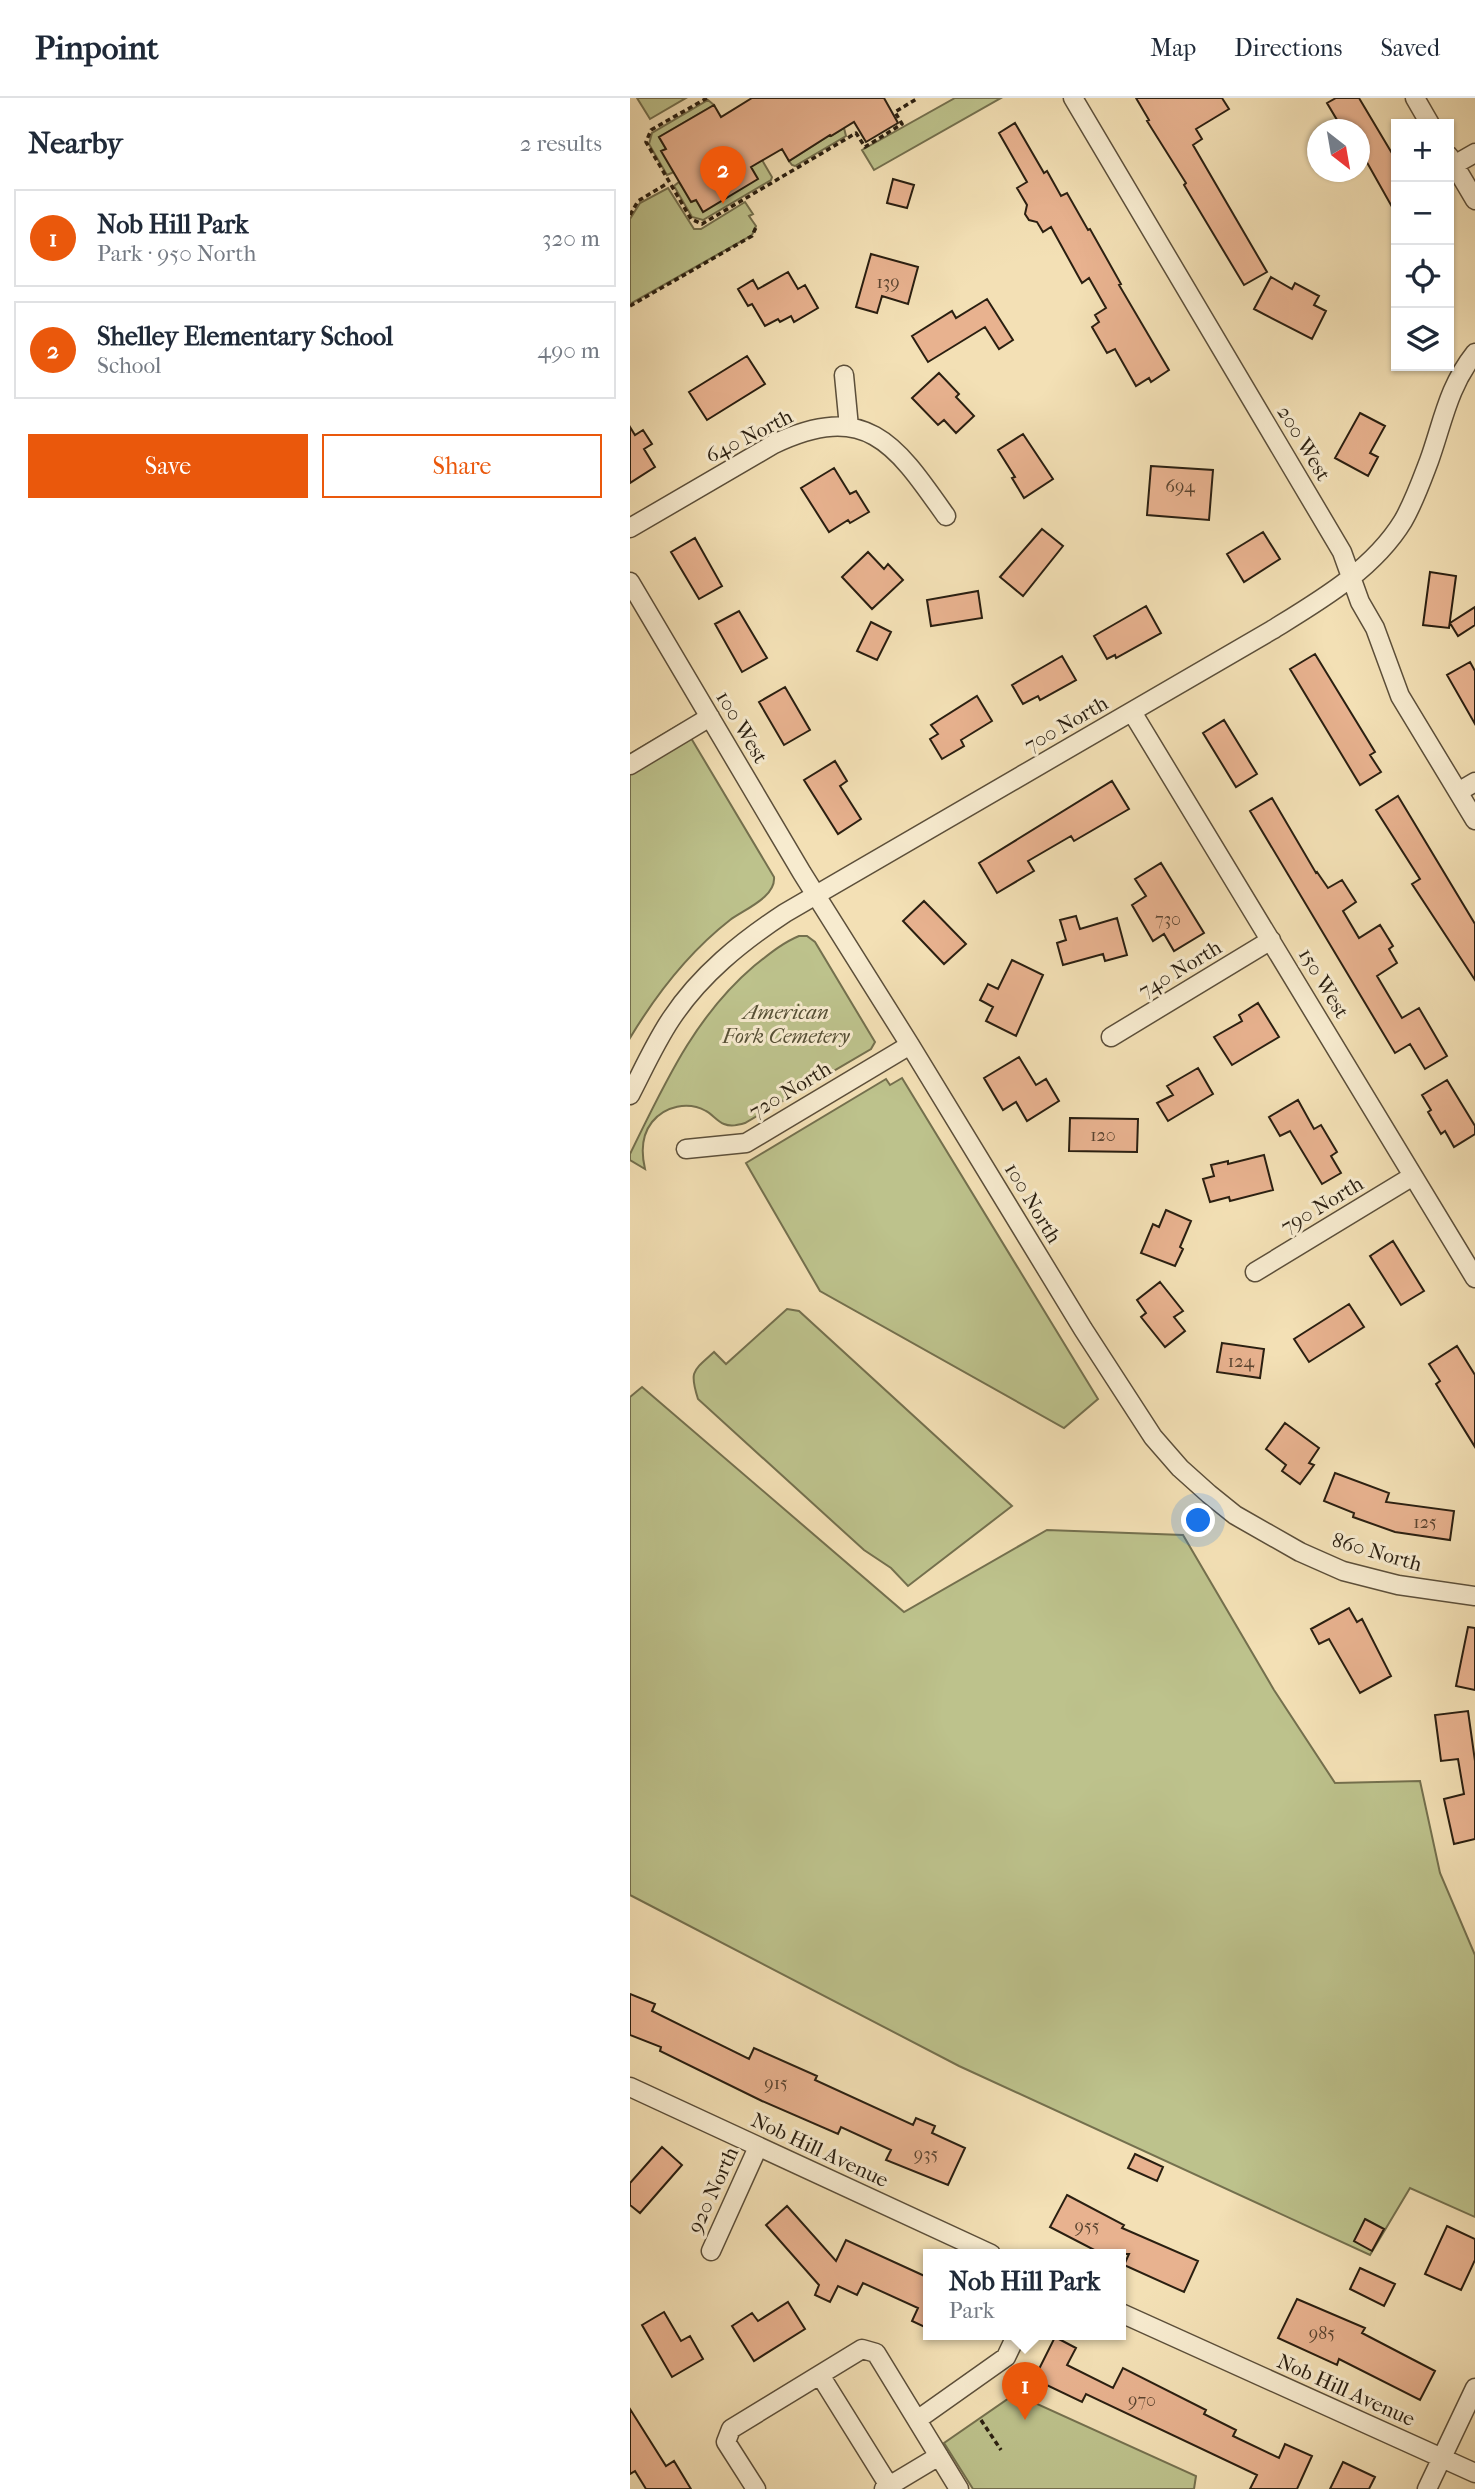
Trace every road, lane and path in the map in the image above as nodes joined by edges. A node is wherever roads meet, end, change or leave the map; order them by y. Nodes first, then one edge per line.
1 (707, 98) edge
2 (918, 98) edge
3 (1073, 98) edge
4 (1415, 98) edge
5 (1427, 119) edge
6 (1475, 153) edge
7 (1454, 159) edge
8 (1454, 163) edge
9 (669, 183) junction
10 (1475, 200) edge
11 (630, 215) edge
12 (757, 225) dead end
13 (630, 306) edge
14 (1475, 353) edge
15 (844, 375) dead end
16 (849, 427) junction
17 (946, 516) dead end
18 (630, 528) edge
19 (1351, 577) junction
20 (630, 582) edge
21 (1132, 712) junction
22 (710, 717) junction
23 (630, 765) edge
24 (1475, 782) edge
25 (1458, 792) junction
26 (1475, 820) edge
27 (816, 895) junction
28 (1271, 940) junction
29 (1111, 1037) dead end
30 (910, 1045) junction
31 (630, 1095) edge
32 (686, 1149) dead end
33 (1413, 1176) junction
34 (1255, 1272) dead end
35 (1475, 1278) edge
36 (1235, 1515) joint
37 (1475, 1595) edge
38 (630, 2087) edge
39 (758, 2147) junction
40 (980, 2249) edge
41 (710, 2251) dead end
42 (1126, 2315) edge
43 (1014, 2340) edge
44 (820, 2375) junction
45 (1475, 2388) edge
46 (917, 2420) junction
47 (981, 2420) dead end
48 (1001, 2450) dead end
49 (939, 2456) junction
50 (1443, 2457) junction
51 (1475, 2473) edge
52 (888, 2488) edge
53 (756, 2489) edge
54 (959, 2489) edge
55 (1427, 2489) edge

1 - 9 path
2 - 9 path
3 - 19 street, 200 West
4 - 5 street
6 - 7 street
8 - 10 street
9 - 11 path
12 - 13 path
14 - 19 street, 700 North
15 - 16 street
16 - 17 street, 640 North
16 - 18 street, 640 North
19 - 21 street, 700 North
19 - 25 street, 200 West
20 - 22 street, 100 West
21 - 27 street, 700 North
21 - 28 street, 150 West
22 - 23 street
22 - 27 street, 100 West
24 - 25 street
25 - 26 street, 200 West
27 - 30 street, 100 North
27 - 31 street, 700 North
28 - 29 street, 740 North
28 - 33 street, 150 West
30 - 32 street, 720 North
30 - 36 street, 100 North
33 - 34 street, 790 North
33 - 35 street, 150 West
36 - 37 street, 860 North
38 - 39 street, Nob Hill Avenue
39 - 40 street, Nob Hill Avenue
39 - 41 street, 920 North
42 - 50 street, Nob Hill Avenue
43 - 46 street
44 - 46 street
44 - 52 street
44 - 53 street
45 - 50 street
46 - 49 street
47 - 48 path
49 - 52 street
49 - 54 street
50 - 51 street, Nob Hill Avenue
50 - 55 street

